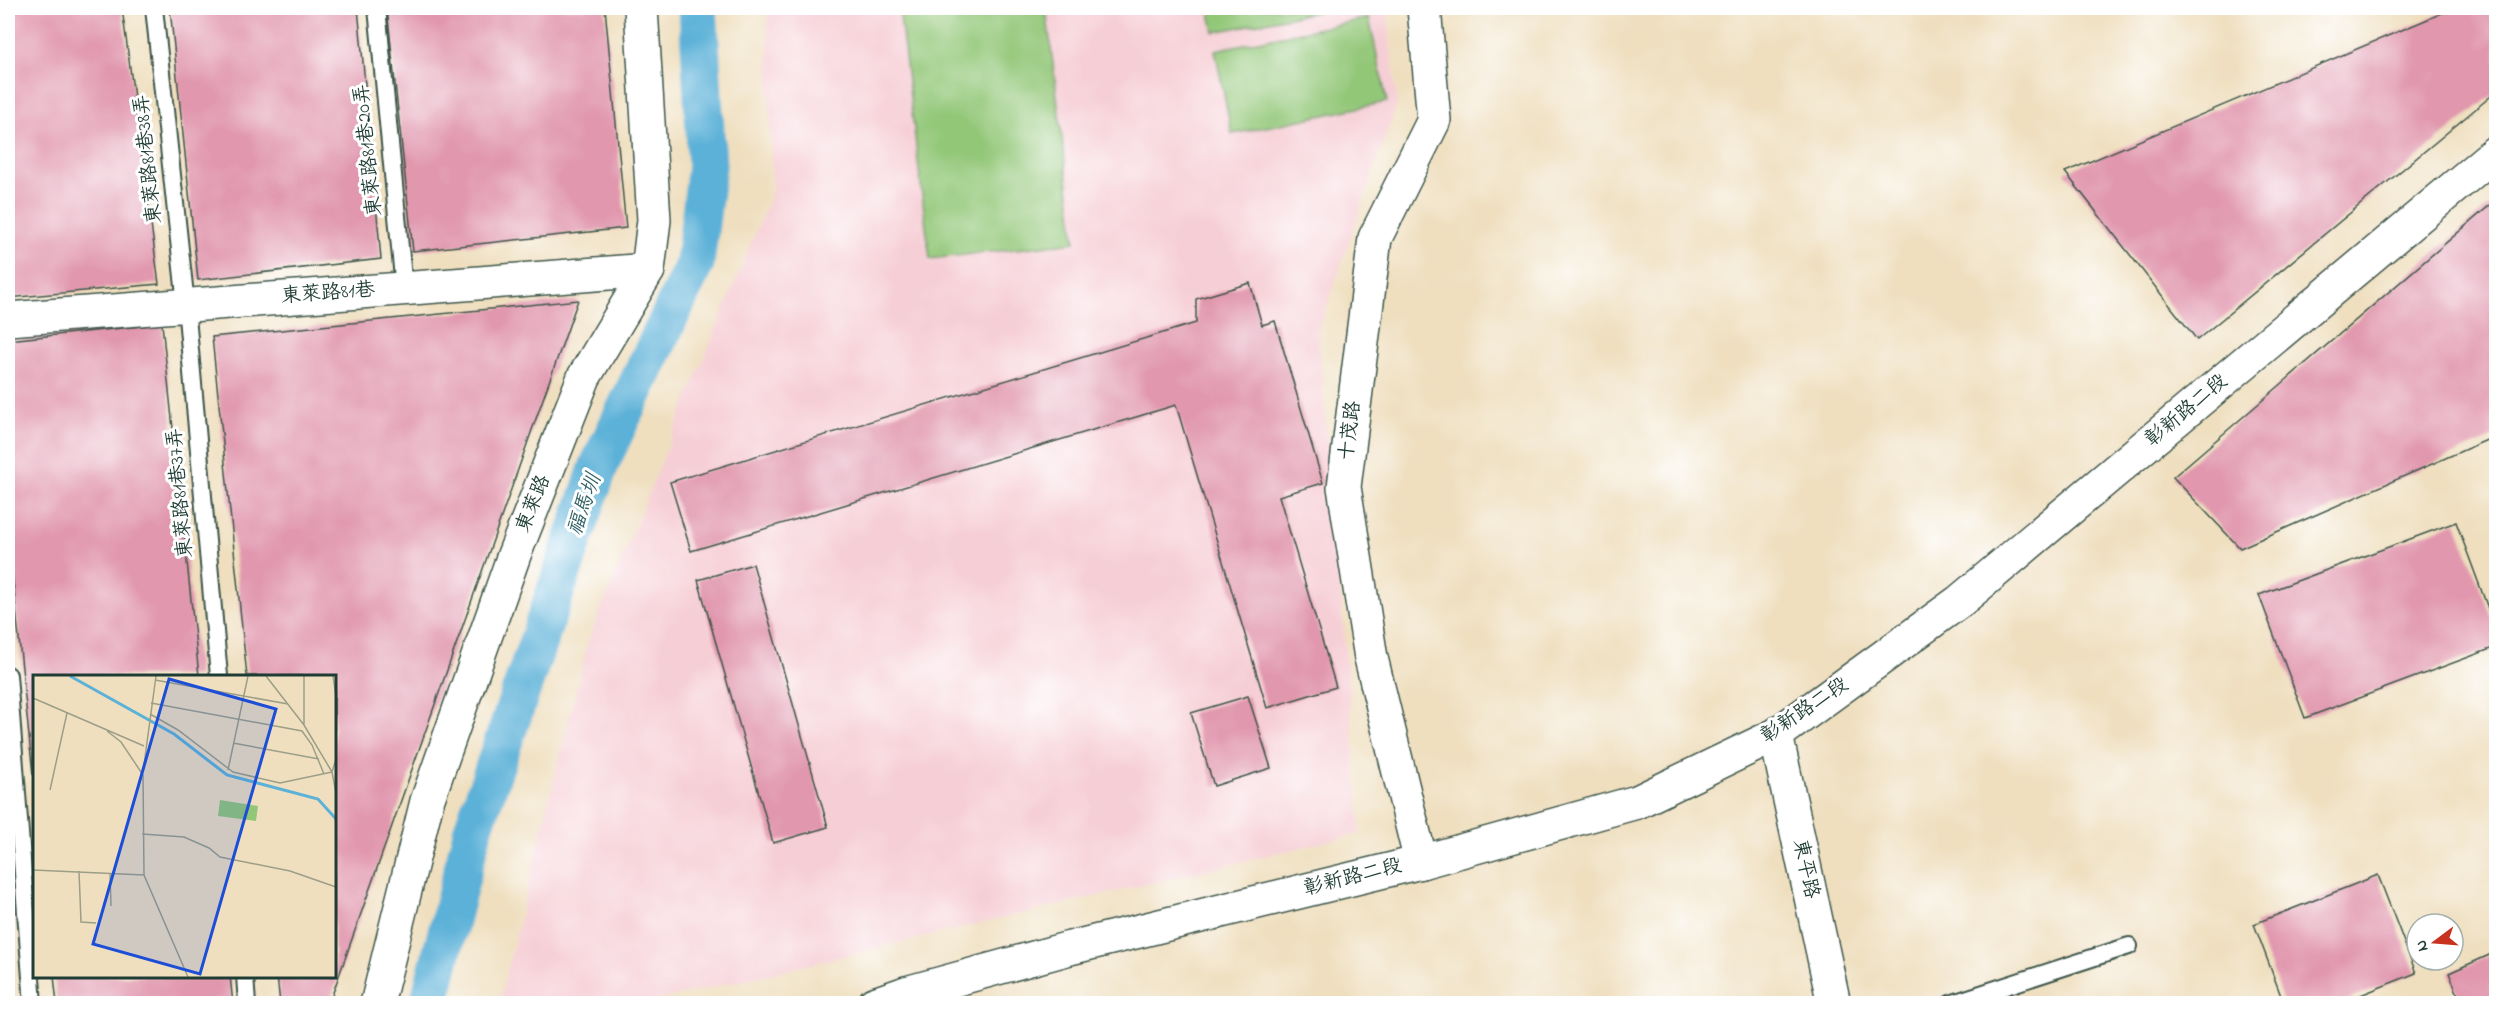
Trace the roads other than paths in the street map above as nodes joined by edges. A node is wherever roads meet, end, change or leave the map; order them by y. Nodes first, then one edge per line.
1 (154, 8) edge
2 (377, 8) edge
3 (641, 8) edge
4 (1424, 8) edge
5 (2496, 152) edge
6 (648, 270) junction
7 (404, 289) junction
8 (186, 305) junction
9 (8, 319) edge
10 (8, 675) edge
11 (219, 675) edge
12 (1776, 735) junction
13 (1420, 862) junction
14 (2129, 946) dead end
15 (245, 978) edge
16 (901, 998) edge
17 (33, 1004) edge
18 (247, 1004) edge
19 (378, 1004) edge
20 (874, 1004) edge
21 (1834, 1004) edge
22 (1950, 1004) edge

1 - 8 lane, 東萊路81巷38弄
2 - 7 lane, 東萊路81巷20弄
3 - 6 street, 東萊路
4 - 13 street, 十茂路
5 - 12 street, 彰新路二段
6 - 7 street, 東萊路81巷
6 - 19 street, 東萊路
7 - 8 street, 東萊路81巷
8 - 9 street, 東萊路81巷
8 - 11 lane, 東萊路81巷37弄
10 - 17 lane
12 - 13 street, 彰新路二段
12 - 21 street, 東平路
13 - 16 street, 彰新路二段
14 - 22 lane
15 - 18 lane
16 - 20 street, 彰新路二段

